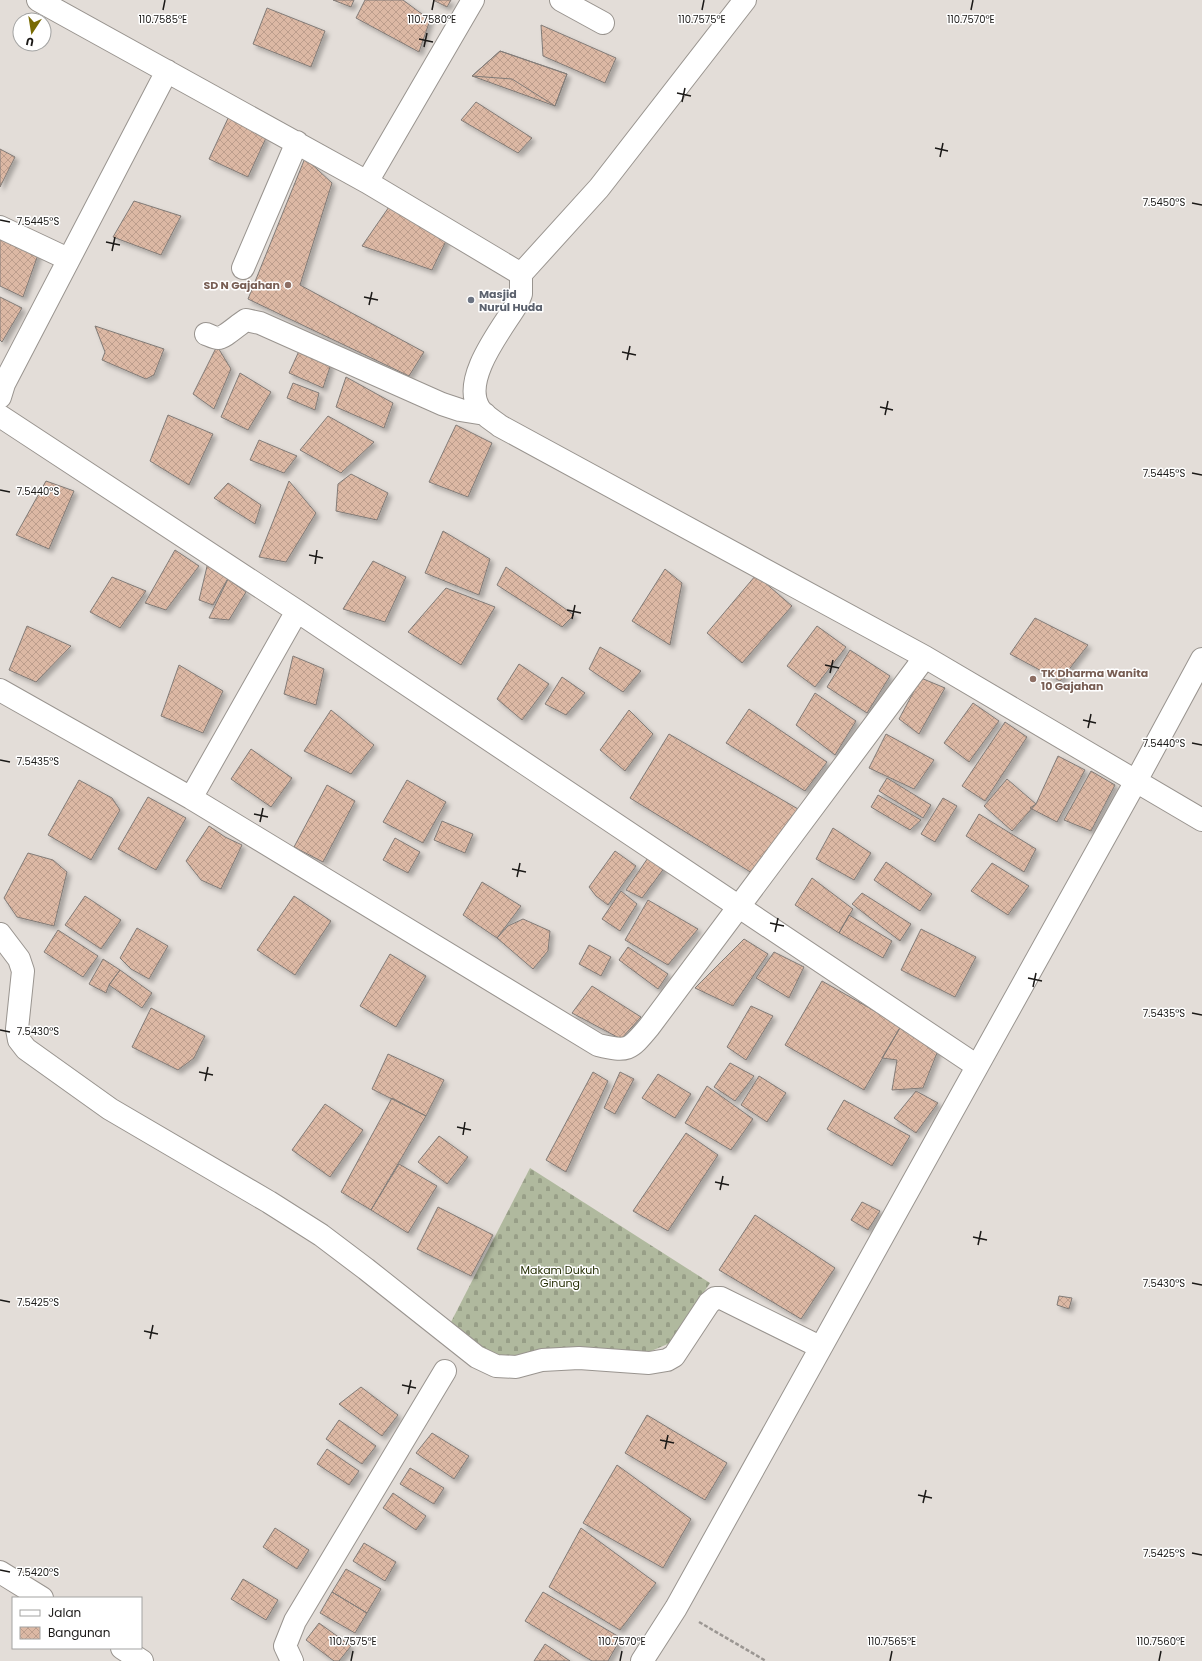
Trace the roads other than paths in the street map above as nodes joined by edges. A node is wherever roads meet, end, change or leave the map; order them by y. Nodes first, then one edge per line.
1 (38, 0) edge
2 (473, 0) edge
3 (561, 0) edge
4 (745, 0) edge
5 (603, 23) dead end
6 (167, 71) junction
7 (297, 142) junction
8 (367, 182) junction
9 (0, 227) edge
10 (68, 259) junction
11 (243, 268) dead end
12 (521, 274) junction
13 (206, 334) dead end
14 (0, 397) edge
15 (485, 414) junction
16 (0, 416) edge
17 (296, 610) junction
18 (925, 657) junction
19 (1202, 659) edge
20 (0, 690) edge
21 (1136, 781) junction
22 (191, 798) junction
23 (1202, 820) edge
24 (740, 906) junction
25 (0, 934) edge
26 (977, 1066) junction
27 (820, 1347) junction
28 (445, 1371) dead end
29 (0, 1572) edge
30 (40, 1597) edge
31 (124, 1649) edge
32 (142, 1661) edge
33 (292, 1661) edge
34 (642, 1661) edge

1 - 6 street
2 - 8 street
3 - 5 street
4 - 12 street
6 - 7 street
6 - 10 street
7 - 8 street
7 - 11 street
8 - 12 street
9 - 10 street
10 - 14 street
12 - 15 street
13 - 15 street
15 - 18 street
16 - 17 street
17 - 22 street
17 - 24 street
18 - 21 street
18 - 24 street
19 - 21 street
20 - 22 street
21 - 23 street
21 - 26 street
22 - 24 street
24 - 26 street
25 - 27 street
26 - 27 street
27 - 34 street
28 - 33 street
29 - 30 street
31 - 32 street

